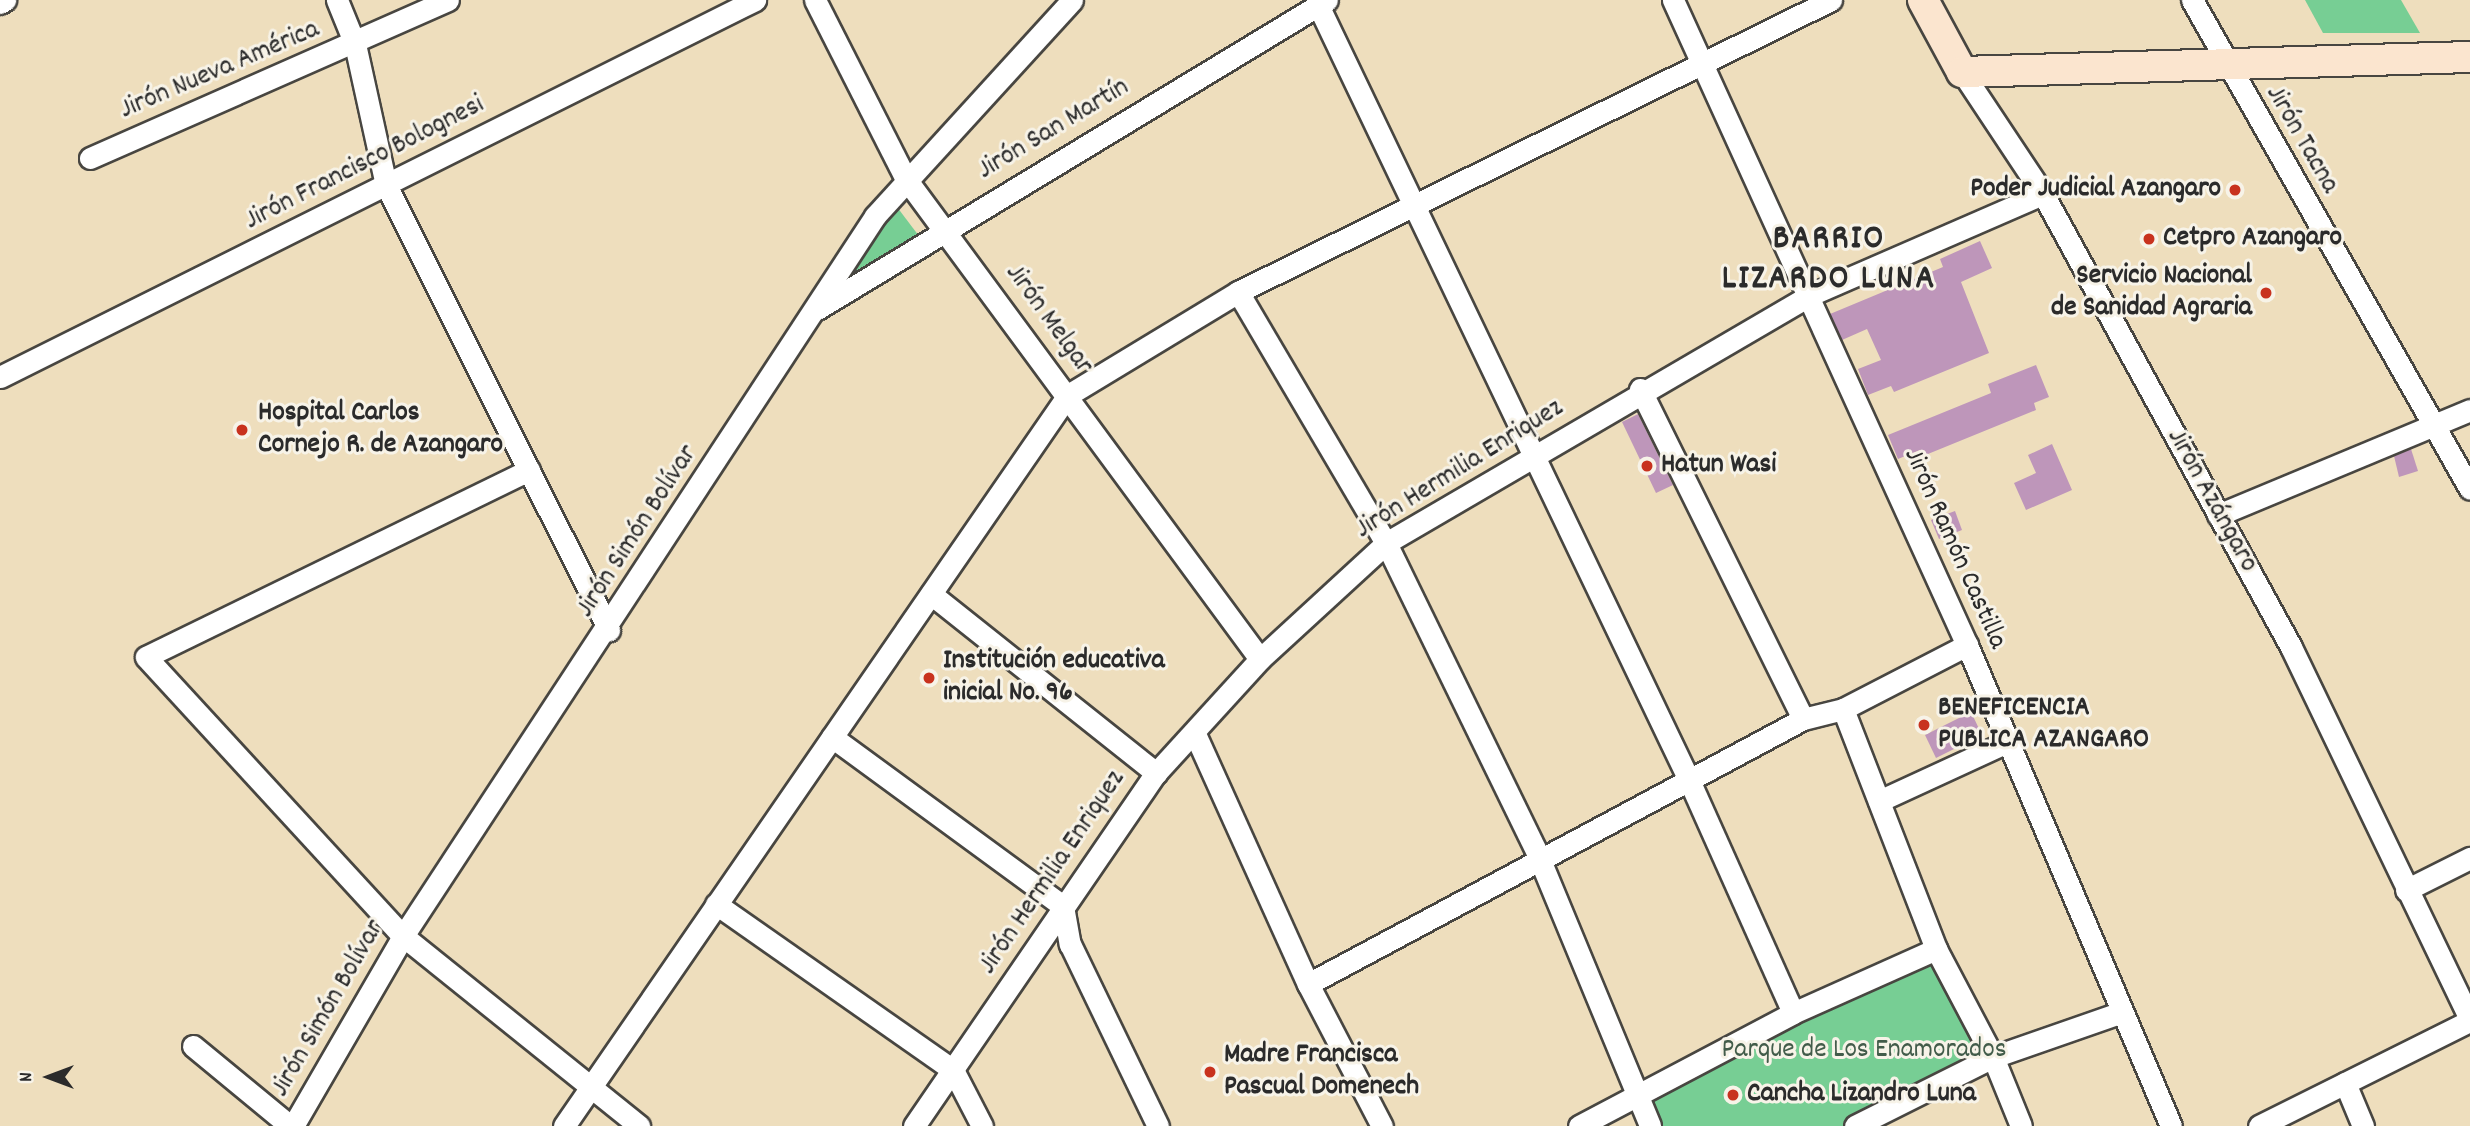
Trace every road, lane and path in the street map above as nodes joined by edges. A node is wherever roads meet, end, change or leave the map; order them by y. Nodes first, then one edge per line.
1 (5, 0) edge
2 (337, 0) edge
3 (448, 0) edge
4 (755, 0) edge
5 (815, 0) edge
6 (1072, 0) edge
7 (1674, 0) edge
8 (1831, 0) edge
9 (1923, 0) edge
10 (2192, 0) edge
11 (0, 2) edge
12 (1322, 3) edge
13 (355, 44) junction
14 (2470, 57) edge
15 (1702, 62) junction
16 (2225, 65) junction
17 (1962, 72) junction
18 (90, 158) dead end
19 (905, 179) junction
20 (386, 185) junction
21 (2043, 194) junction
22 (1416, 204) junction
23 (945, 228) junction
24 (1238, 292) junction
25 (1808, 296) junction
26 (812, 313) junction
27 (0, 377) edge
28 (1640, 389) junction
29 (1068, 395) junction
30 (2470, 410) edge
31 (2434, 424) junction
32 (1535, 457) junction
33 (529, 470) junction
34 (2470, 489) edge
35 (2218, 515) junction
36 (1386, 543) junction
37 (931, 594) junction
38 (609, 630) junction
39 (1967, 645) junction
40 (1260, 659) junction
41 (1843, 709) junction
42 (1803, 719) junction
43 (1195, 734) junction
44 (832, 737) junction
45 (2007, 742) junction
46 (1156, 773) junction
47 (1689, 780) junction
48 (1879, 802) junction
49 (1538, 855) junction
50 (2470, 858) edge
51 (2406, 890) junction
52 (716, 904) junction
53 (1063, 906) junction
54 (403, 936) junction
55 (1936, 949) junction
56 (1308, 984) junction
57 (1793, 1013) junction
58 (2119, 1013) junction
59 (2470, 1020) edge
60 (193, 1046) dead end
61 (1993, 1057) junction
62 (953, 1070) junction
63 (2345, 1083) junction
64 (592, 1085) junction
65 (1634, 1094) junction
66 (291, 1126) edge
67 (564, 1126) edge
68 (639, 1126) edge
69 (914, 1126) edge
70 (982, 1126) edge
71 (1158, 1126) edge
72 (1382, 1126) edge
73 (1579, 1126) edge
74 (1650, 1126) edge
75 (1855, 1126) edge
76 (2021, 1126) edge
77 (2171, 1126) edge
78 (2259, 1126) edge
79 (2363, 1126) edge

1 - 11 street
2 - 13 street
3 - 13 street, Jirón Nueva América
4 - 20 street, Jirón Francisco Bolognesi
5 - 19 street, Jirón Melgar
6 - 19 street, Jirón Simón Bolívar
7 - 15 street, Jirón Ramón Castilla
8 - 15 street
9 - 17 street, Jirón Azángaro
10 - 16 street, Jirón Tacna
12 - 22 street
12 - 23 street, Jirón San Martín
13 - 18 street, Jirón Nueva América
13 - 20 street
14 - 16 street
15 - 22 street
15 - 25 street, Jirón Ramón Castilla
16 - 17 street
16 - 31 street, Jirón Tacna
17 - 21 street, Jirón Azángaro
19 - 23 street, Jirón Melgar
19 - 26 street, Jirón Simón Bolívar
20 - 27 street, Jirón Francisco Bolognesi
20 - 33 street
21 - 25 street, Jirón Hermilia Enriquez
21 - 35 street, Jirón Azángaro
22 - 24 street
22 - 32 street
23 - 26 street, Jirón San Martín
23 - 29 street, Jirón Melgar
24 - 29 street
24 - 36 street
25 - 28 street, Jirón Hermilia Enriquez
25 - 39 street, Jirón Ramón Castilla
26 - 38 street, Jirón Simón Bolívar
28 - 32 street, Jirón Hermilia Enriquez
28 - 42 street
29 - 37 street
29 - 40 street, Jirón Melgar
30 - 31 street
31 - 34 street, Jirón Tacna
31 - 35 street
32 - 36 street, Jirón Hermilia Enriquez
32 - 47 street
33 - 38 street
33 - 54 street
35 - 51 street, Jirón Azángaro
36 - 40 street, Jirón Hermilia Enriquez
36 - 49 street
37 - 44 street
37 - 46 street
38 - 54 street, Jirón Simón Bolívar
39 - 41 street
39 - 45 street, Jirón Ramón Castilla
40 - 43 street, Jirón Hermilia Enriquez
41 - 42 street
41 - 48 street
42 - 47 street
43 - 46 street, Jirón Hermilia Enriquez
43 - 56 street
44 - 52 street
44 - 53 street
45 - 48 street
45 - 58 street, Jirón Ramón Castilla
46 - 53 street, Jirón Hermilia Enriquez
47 - 49 street
47 - 57 street
48 - 55 street
49 - 56 street
49 - 65 street
50 - 51 street
51 - 59 street, Jirón Azángaro
52 - 62 street
52 - 64 street
53 - 62 street, Jirón Hermilia Enriquez
53 - 71 street
54 - 64 street
54 - 66 street, Jirón Simón Bolívar
55 - 57 street
55 - 61 street
56 - 72 street
57 - 65 street
58 - 61 street
58 - 77 street, Jirón Ramón Castilla
59 - 63 street
60 - 66 street
61 - 75 street
61 - 76 street
62 - 69 street, Jirón Hermilia Enriquez
62 - 70 street
63 - 78 street
63 - 79 street
64 - 67 street
64 - 68 street
65 - 73 street
65 - 74 street

